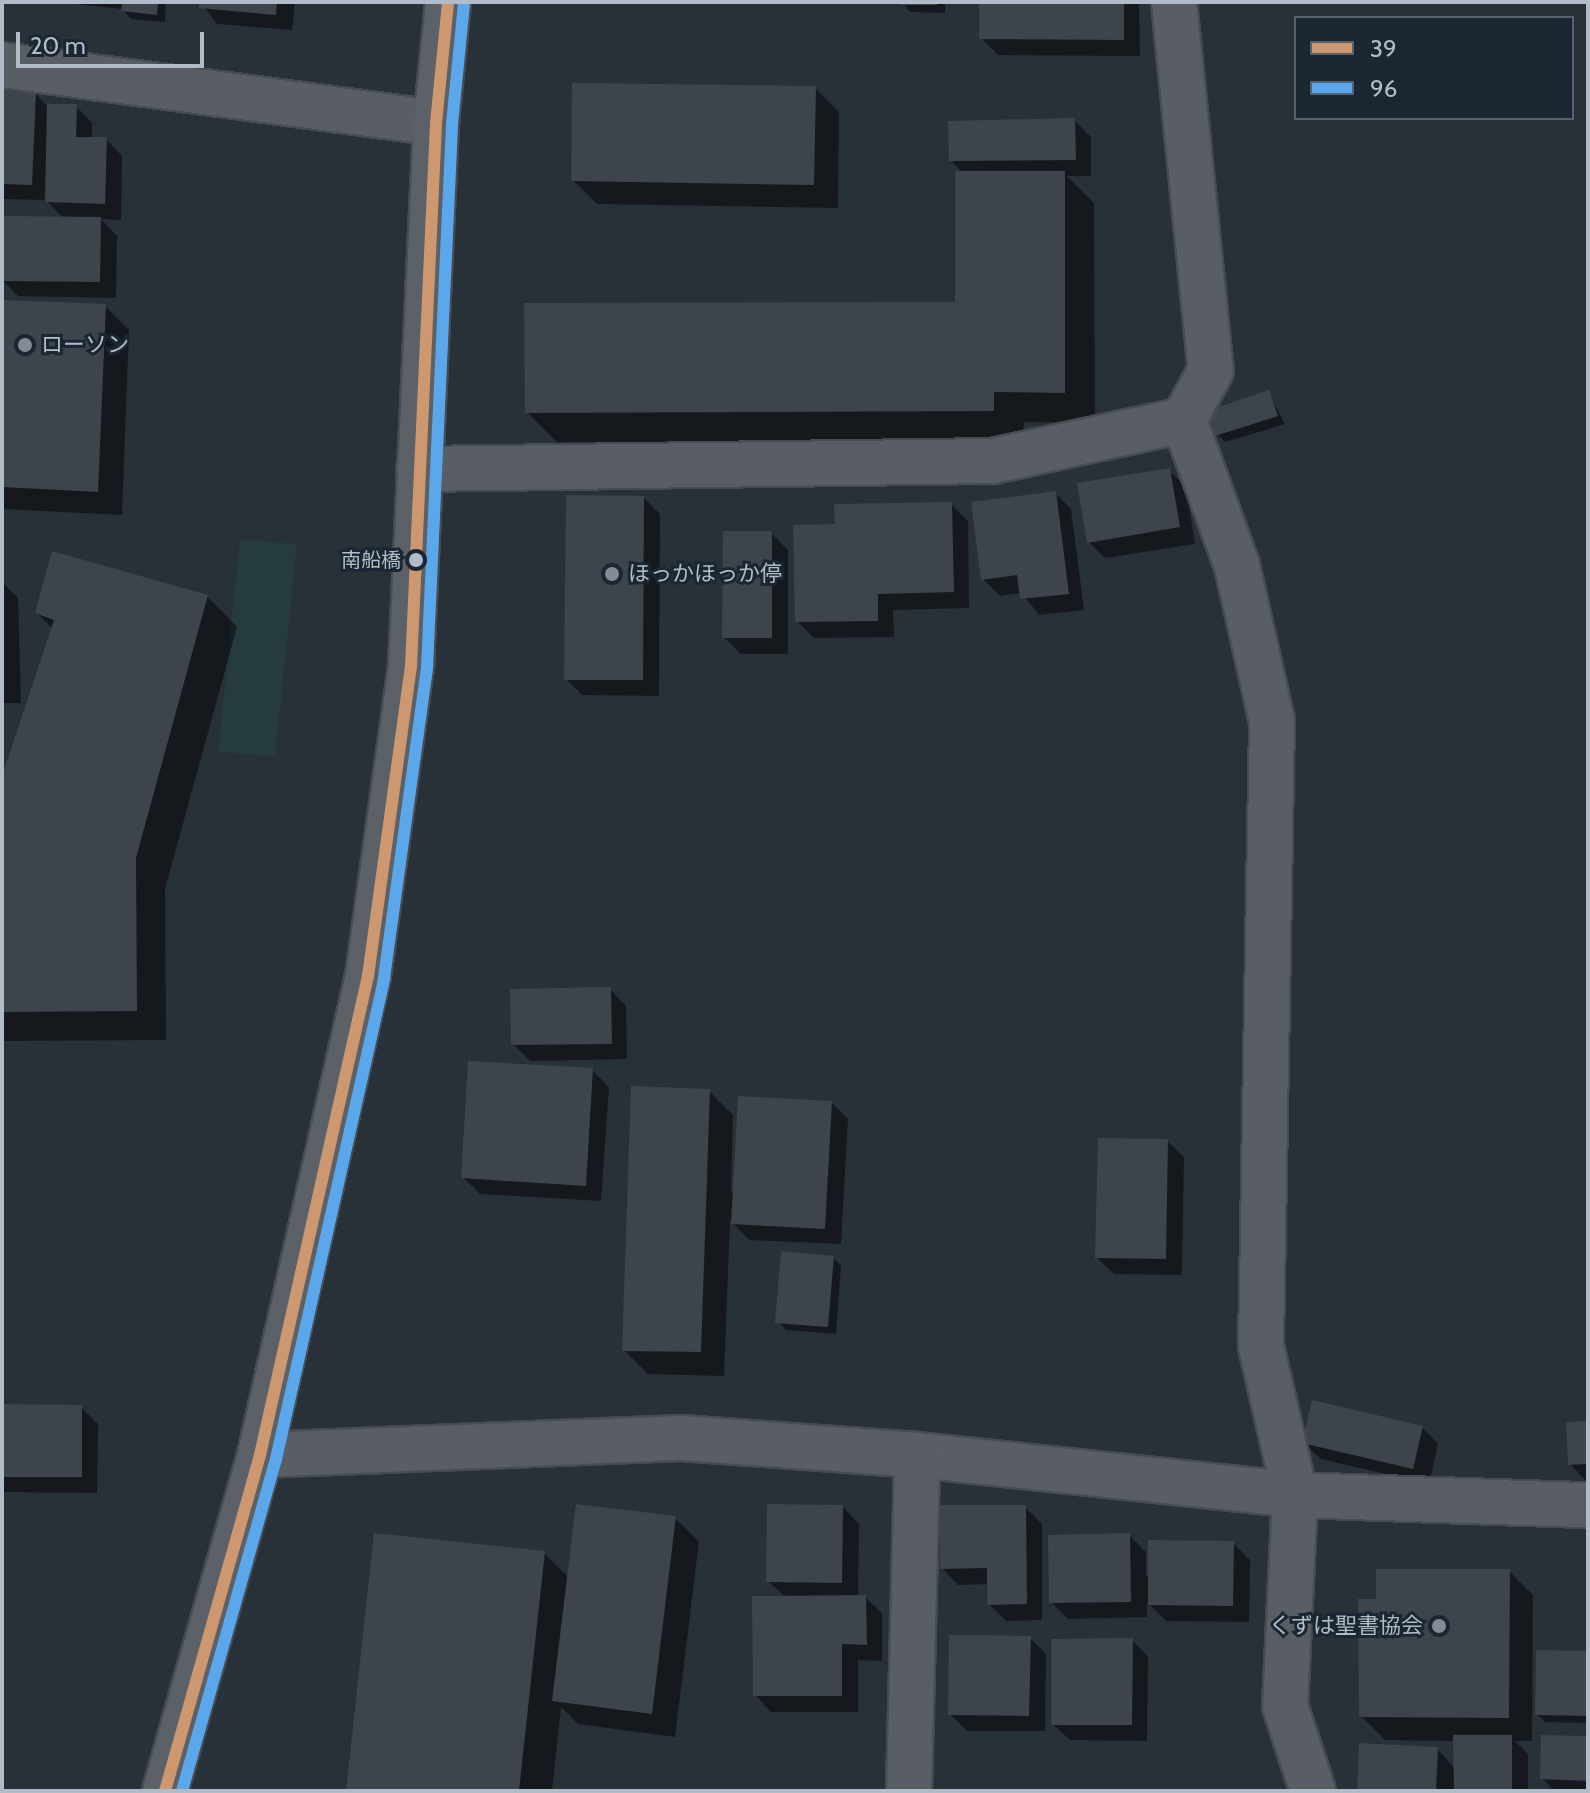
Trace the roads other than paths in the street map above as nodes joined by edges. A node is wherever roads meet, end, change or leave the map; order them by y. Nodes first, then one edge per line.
1 (448, 2) edge
2 (1174, 2) edge
3 (2, 65) edge
4 (436, 123) junction
5 (1184, 420) junction
6 (419, 469) junction
7 (260, 1455) junction
8 (917, 1455) junction
9 (1295, 1495) junction
10 (1588, 1505) edge
11 (165, 1791) edge
12 (909, 1791) edge
13 (1313, 1791) edge

1 - 4 main road
2 - 5 street
3 - 4 street
4 - 6 main road
5 - 6 street
5 - 9 street
6 - 7 main road
7 - 8 street
7 - 11 main road
8 - 9 street
8 - 12 street
9 - 10 street
9 - 13 street

